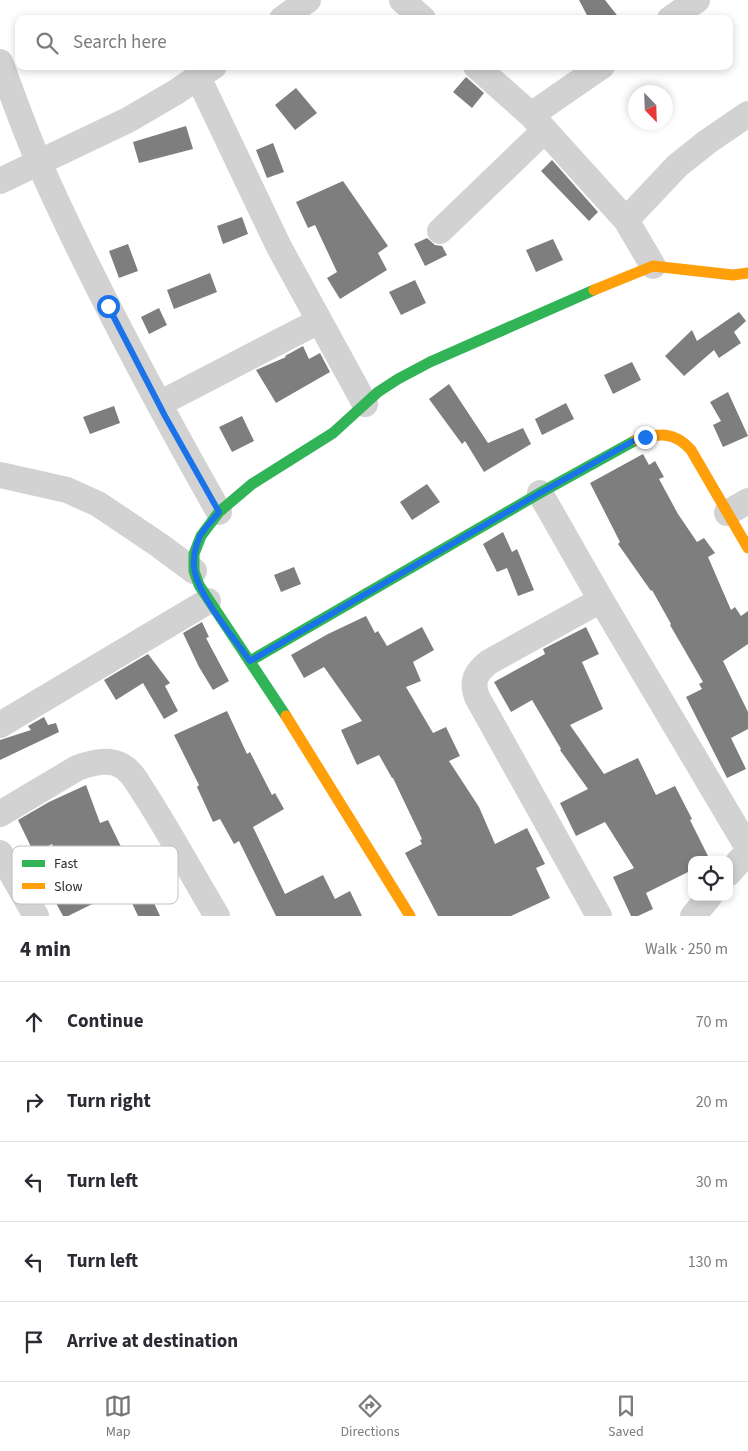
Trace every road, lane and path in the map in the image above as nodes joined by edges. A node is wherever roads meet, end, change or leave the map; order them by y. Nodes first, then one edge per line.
1 (308, 0) edge
2 (402, 0) edge
3 (697, 0) edge
4 (287, 15) edge
5 (419, 15) edge
6 (676, 15) edge
7 (0, 62) edge
8 (480, 70) edge
9 (598, 70) edge
10 (206, 72) edge
11 (748, 114) edge
12 (538, 123) junction
13 (40, 164) junction
14 (0, 181) edge
15 (626, 220) junction
16 (440, 231) dead end
17 (654, 266) junction
18 (748, 273) edge
19 (319, 321) junction
20 (158, 404) junction
21 (365, 404) junction
22 (0, 476) edge
23 (540, 493) junction
24 (738, 507) edge
25 (219, 512) junction
26 (748, 548) edge
27 (194, 572) junction
28 (601, 600) junction
29 (208, 601) junction
30 (250, 661) junction
31 (0, 725) edge
32 (0, 814) edge
33 (176, 846) edge
34 (748, 849) edge
35 (178, 850) edge
36 (0, 853) edge
37 (733, 868) edge
38 (12, 874) edge
39 (706, 901) edge
40 (29, 904) edge
41 (36, 916) edge
42 (217, 916) edge
43 (410, 916) edge
44 (599, 916) edge
45 (693, 916) edge

1 - 4 street
2 - 5 street
3 - 6 street
7 - 13 street
8 - 12 street
9 - 12 street
10 - 13 street
10 - 19 street
11 - 15 street
12 - 15 street
12 - 16 street
13 - 14 street
13 - 20 street
15 - 17 street
17 - 18 street
17 - 21 street
19 - 20 street
19 - 21 street
20 - 25 street
21 - 25 street
22 - 27 street
23 - 24 street
23 - 28 street
23 - 30 street
24 - 26 street
25 - 27 street
27 - 29 street
28 - 34 street
28 - 44 street
29 - 30 street
29 - 31 street
30 - 43 street
32 - 33 street
34 - 37 street
35 - 42 street
36 - 38 street
39 - 45 street
40 - 41 street

